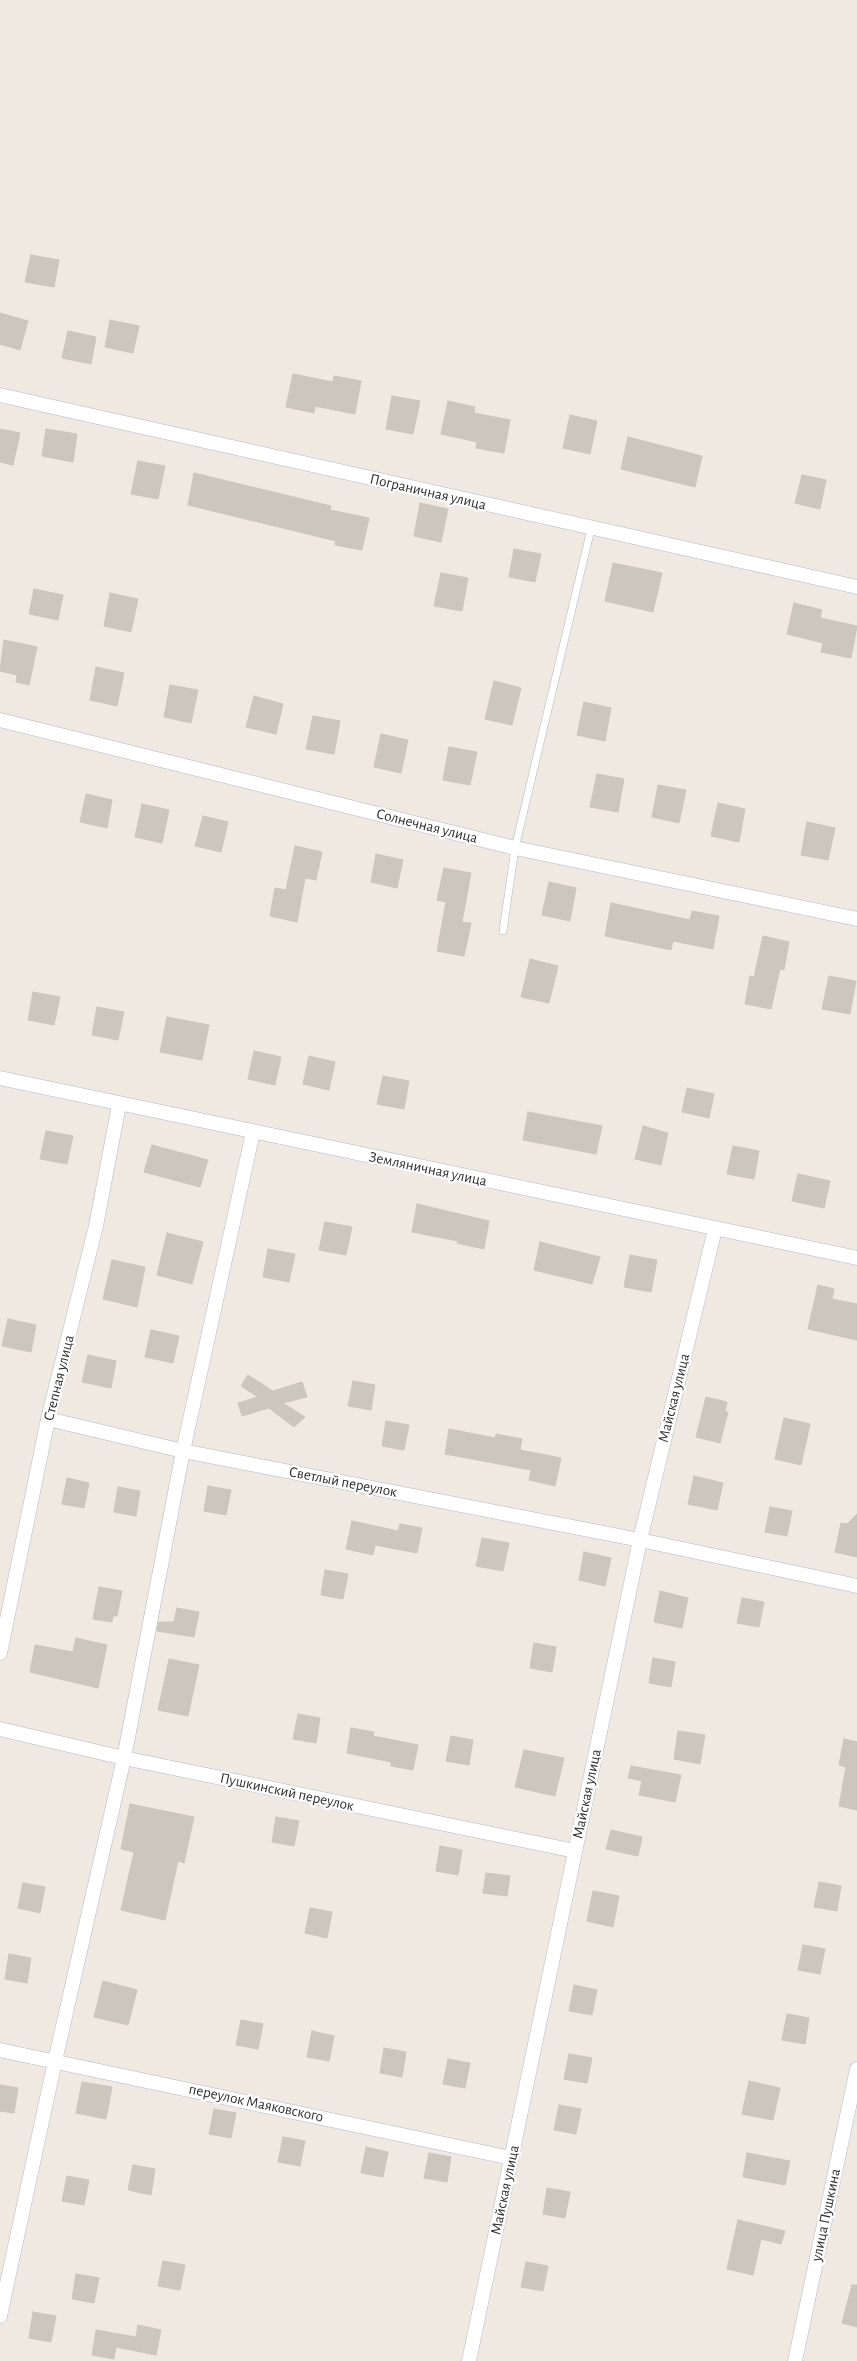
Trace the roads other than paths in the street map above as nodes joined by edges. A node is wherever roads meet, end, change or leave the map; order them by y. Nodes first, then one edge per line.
1 (0, 395) edge
2 (591, 528) junction
3 (857, 587) edge
4 (0, 720) edge
5 (515, 848) junction
6 (857, 918) edge
7 (503, 931) dead end
8 (0, 1078) edge
9 (119, 1105) junction
10 (253, 1132) junction
11 (715, 1228) junction
12 (857, 1258) edge
13 (48, 1419) junction
14 (184, 1450) junction
15 (640, 1540) junction
16 (857, 1586) edge
17 (0, 1653) edge
18 (0, 1729) edge
19 (124, 1758) junction
20 (575, 1851) junction
21 (0, 2050) edge
22 (55, 2061) junction
23 (857, 2068) edge
24 (512, 2158) junction
25 (0, 2316) edge
26 (469, 2361) edge
27 (795, 2361) edge

1 - 2 street, Пограничная улица
2 - 3 street, Пограничная улица
2 - 5 lane
4 - 5 street, Солнечная улица
5 - 6 street, Солнечная улица
5 - 7 lane
8 - 9 street, Земляничная улица
9 - 10 street, Земляничная улица
9 - 13 street, Степная улица
10 - 11 street, Земляничная улица
10 - 14 street
11 - 12 street, Земляничная улица
11 - 15 street, Майская улица
13 - 14 street, Светлый переулок
13 - 17 street, Степная улица
14 - 15 street, Светлый переулок
14 - 19 street
15 - 16 street, Светлый переулок
15 - 20 street, Майская улица
18 - 19 street, Пушкинский переулок
19 - 20 street, Пушкинский переулок
19 - 22 street
20 - 24 street, Майская улица
21 - 22 street, переулок Маяковского
22 - 24 street, переулок Маяковского
22 - 25 street
23 - 27 street, улица Пушкина
24 - 26 street, Майская улица

